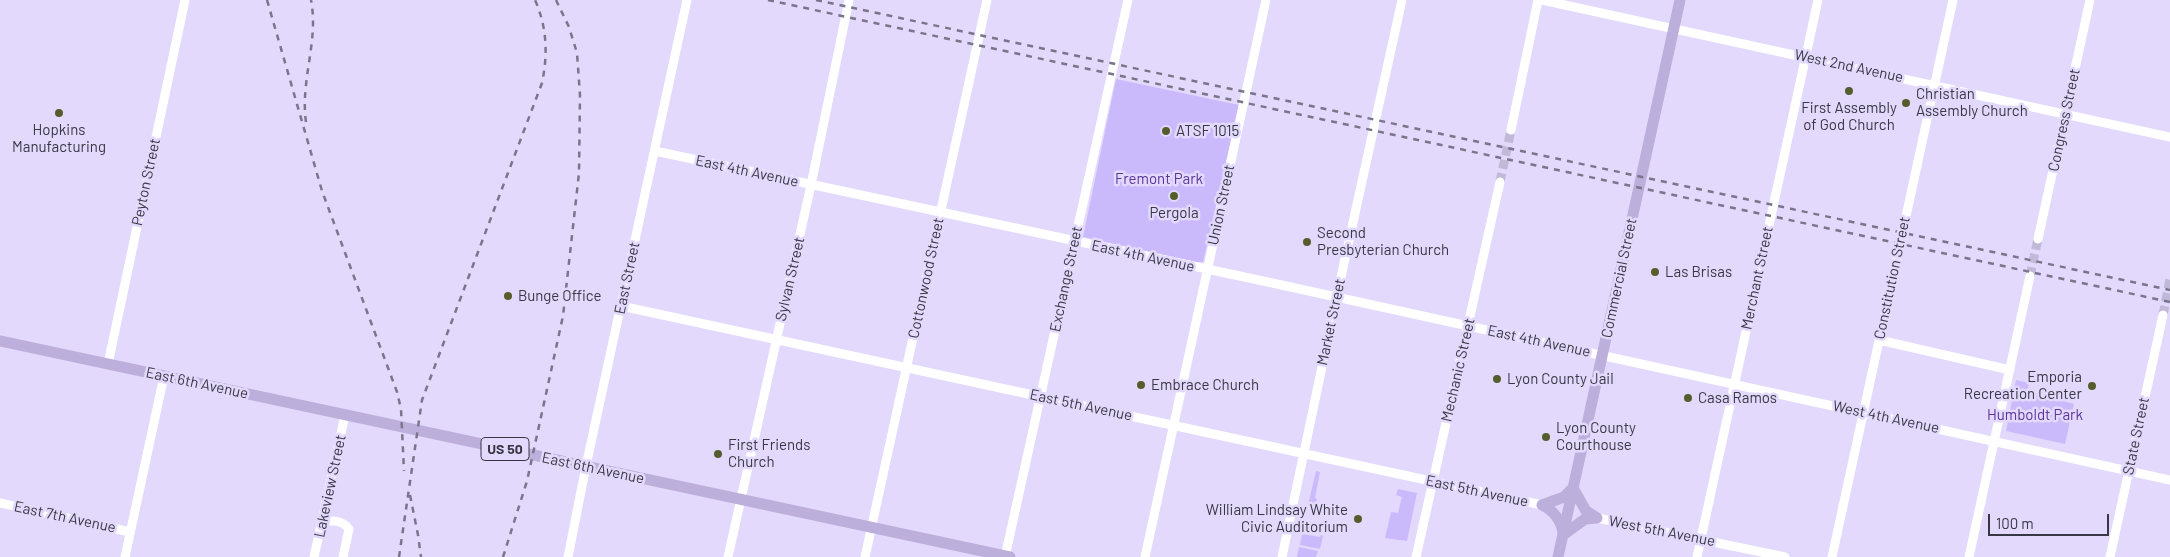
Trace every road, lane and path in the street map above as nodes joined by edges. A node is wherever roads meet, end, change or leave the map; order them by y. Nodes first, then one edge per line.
1 (185, 0) edge
2 (687, 0) edge
3 (849, 0) edge
4 (987, 0) edge
5 (1128, 0) edge
6 (1266, 0) edge
7 (1402, 0) edge
8 (1538, 0) edge
9 (1542, 0) edge
10 (1680, 0) edge
11 (1818, 0) edge
12 (1953, 0) edge
13 (2090, 0) edge
14 (1674, 28) junction
15 (1805, 57) junction
16 (1935, 85) junction
17 (2066, 114) junction
18 (1511, 130) tunnel mouth
19 (2170, 137) edge
20 (655, 151) junction
21 (1500, 182) tunnel mouth
22 (811, 185) junction
23 (940, 213) junction
24 (2038, 239) tunnel mouth
25 (1075, 242) junction
26 (1207, 269) junction
27 (2030, 276) tunnel mouth
28 (1336, 297) junction
29 (621, 306) junction
30 (2163, 315) tunnel mouth
31 (1468, 326) junction
32 (776, 339) junction
33 (1879, 340) junction
34 (0, 341) edge
35 (1602, 355) junction
36 (108, 364) junction
37 (906, 367) junction
38 (2010, 370) junction
39 (164, 376) junction
40 (1735, 384) junction
41 (1041, 397) junction
42 (1863, 412) junction
43 (345, 415) junction
44 (1174, 425) junction
45 (1994, 441) junction
46 (1304, 453) junction
47 (586, 466) junction
48 (2129, 470) junction
49 (2170, 480) edge
50 (1433, 481) junction
51 (1573, 488) junction
52 (740, 499) junction
53 (0, 503) edge
54 (1542, 505) junction
55 (1597, 518) junction
56 (322, 522) junction
57 (871, 527) junction
58 (130, 532) junction
59 (1563, 535) junction
60 (1701, 539) junction
61 (125, 557) edge
62 (314, 557) edge
63 (343, 557) edge
64 (568, 557) edge
65 (728, 557) edge
66 (865, 557) edge
67 (1007, 557) edge
68 (1145, 557) edge
69 (1282, 557) edge
70 (1416, 557) edge
71 (1558, 557) edge
72 (1697, 557) edge
73 (1785, 557) edge
74 (1832, 557) edge
75 (1970, 557) edge
76 (2110, 557) edge

1 - 36 street, Peyton Street
2 - 20 street, East Street
3 - 22 street, Sylvan Street
4 - 23 street, Cottonwood Street
5 - 25 street, Exchange Street
6 - 26 street, Union Street
7 - 28 street, Market Street
8 - 18 street
9 - 14 street, West 2nd Avenue
10 - 14 main road, Commercial Street
11 - 15 street, Merchant Street
12 - 16 street, Constitution Street
13 - 17 street, Congress Street
14 - 15 street, West 2nd Avenue
14 - 35 main road, Commercial Street
15 - 16 street, West 2nd Avenue
15 - 40 street, Merchant Street
16 - 17 street, West 2nd Avenue
16 - 33 street, Constitution Street
17 - 19 street, West 2nd Avenue
17 - 24 street, Congress Street
20 - 22 street, East 4th Avenue
20 - 29 street, East Street
21 - 31 street, Mechanic Street
22 - 23 street, East 4th Avenue
22 - 32 street, Sylvan Street
23 - 25 street, East 4th Avenue
23 - 37 street, Cottonwood Street
25 - 26 street, East 4th Avenue
25 - 41 street, Exchange Street
26 - 28 street, East 4th Avenue
26 - 44 street, Union Street
27 - 38 street
28 - 31 street, East 4th Avenue
28 - 46 street, Market Street
29 - 32 street, East 5th Avenue
29 - 47 street, East Street
30 - 48 street, State Street
31 - 35 street, East 4th Avenue
31 - 50 street, Mechanic Street
32 - 37 street, East 5th Avenue
32 - 52 street, Sylvan Street
33 - 38 street
33 - 42 street, Constitution Street
34 - 36 main road, East 6th Avenue / US 50
35 - 40 street, West 4th Avenue
35 - 51 main road, Commercial Street
36 - 39 main road, East 6th Avenue / US 50
37 - 41 street, East 5th Avenue
37 - 57 street, Cottonwood Street
38 - 45 street
39 - 43 main road, East 6th Avenue / US 50
39 - 58 street
40 - 42 street, West 4th Avenue
40 - 60 street, Merchant Street
41 - 44 street, East 5th Avenue
41 - 67 street, Exchange Street
42 - 45 street, West 4th Avenue
42 - 74 street, Constitution Street
43 - 47 main road, East 6th Avenue / US 50
43 - 56 street, Lakeview Street
44 - 46 street, East 5th Avenue
44 - 68 street, Union Street
45 - 48 street, West 4th Avenue
45 - 75 street
46 - 50 street, East 5th Avenue
46 - 69 street, Market Street
47 - 52 main road, East 6th Avenue / US 50
47 - 64 street, East Street
48 - 49 street, West 4th Avenue
48 - 76 street, State Street
50 - 54 street, East 5th Avenue
50 - 70 street, Mechanic Street
51 - 54 main road
51 - 55 main road
51 - 59 main road, Commercial Street
52 - 57 main road, East 6th Avenue / US 50
52 - 65 street, Sylvan Street
53 - 58 street, East 7th Avenue
54 - 59 main road
55 - 59 main road
55 - 60 street, West 5th Avenue
56 - 62 street, Lakeview Street
56 - 63 street
57 - 66 street, Cottonwood Street
57 - 67 main road, East 6th Avenue / US 50
58 - 61 street
59 - 71 main road, Commercial Street
60 - 72 street, Merchant Street
60 - 73 street, West 5th Avenue

